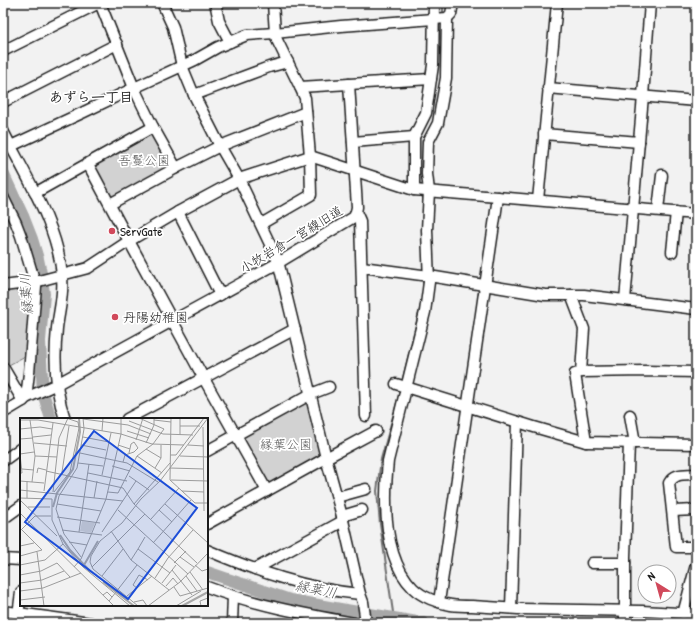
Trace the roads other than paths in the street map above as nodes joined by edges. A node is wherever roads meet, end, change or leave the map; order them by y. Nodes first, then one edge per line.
1 (99, 3) edge
2 (162, 3) edge
3 (218, 3) edge
4 (273, 3) edge
5 (434, 3) edge
6 (453, 3) edge
7 (557, 3) edge
8 (650, 3) edge
9 (441, 18) junction
10 (275, 33) junction
11 (230, 42) junction
12 (117, 44) junction
13 (3, 51) edge
14 (288, 62) junction
15 (182, 66) junction
16 (431, 79) junction
17 (350, 84) junction
18 (300, 87) junction
19 (134, 88) junction
20 (548, 88) junction
21 (194, 95) junction
22 (643, 96) junction
23 (696, 101) edge
24 (3, 102) edge
25 (306, 112) junction
26 (153, 128) junction
27 (3, 130) edge
28 (544, 134) junction
29 (414, 137) junction
30 (353, 142) junction
31 (639, 142) junction
32 (11, 146) junction
33 (220, 146) junction
34 (310, 156) junction
35 (88, 164) junction
36 (176, 168) junction
37 (354, 171) junction
38 (662, 175) dead end
39 (239, 179) junction
40 (422, 191) junction
41 (36, 193) junction
42 (3, 197) edge
43 (498, 197) junction
44 (538, 200) junction
45 (110, 204) junction
46 (633, 208) junction
47 (658, 210) junction
48 (178, 212) junction
49 (356, 212) junction
50 (676, 212) junction
51 (696, 214) edge
52 (261, 224) junction
53 (129, 241) junction
54 (672, 252) dead end
55 (278, 263) junction
56 (362, 267) junction
57 (58, 276) junction
58 (425, 276) junction
59 (36, 281) junction
60 (3, 285) edge
61 (486, 285) junction
62 (220, 295) junction
63 (571, 295) junction
64 (625, 300) junction
65 (696, 309) edge
66 (173, 321) junction
67 (294, 329) junction
68 (3, 367) edge
69 (581, 372) junction
70 (696, 372) edge
71 (203, 377) junction
72 (54, 385) junction
73 (401, 386) junction
74 (329, 387) dead end
75 (311, 394) junction
76 (26, 399) junction
77 (467, 407) junction
78 (3, 413) edge
79 (630, 415) dead end
80 (366, 416) dead end
81 (65, 418) edge
82 (129, 418) edge
83 (517, 422) junction
84 (376, 432) dead end
85 (236, 435) junction
86 (586, 442) junction
87 (632, 443) junction
88 (696, 444) edge
89 (20, 449) edge
90 (208, 450) edge
91 (326, 458) junction
92 (3, 461) edge
93 (696, 474) edge
94 (366, 489) dead end
95 (267, 491) junction
96 (337, 497) junction
97 (20, 507) edge
98 (362, 510) dead end
99 (696, 510) edge
100 (673, 511) junction
101 (342, 518) junction
102 (3, 519) edge
103 (208, 523) edge
104 (696, 547) edge
105 (208, 550) edge
106 (3, 559) edge
107 (20, 560) edge
108 (592, 563) dead end
109 (625, 563) junction
110 (696, 565) edge
111 (255, 569) junction
112 (208, 587) edge
113 (233, 596) junction
114 (362, 598) junction
115 (20, 601) edge
116 (439, 602) junction
117 (512, 608) junction
118 (3, 612) edge
119 (683, 614) junction
120 (696, 614) edge
121 (626, 616) edge
122 (18, 618) edge
123 (91, 623) edge
124 (232, 623) edge
125 (354, 623) edge
126 (366, 623) edge

1 - 12 street
1 - 13 street
2 - 15 street
3 - 11 street
4 - 10 street
5 - 9 street
6 - 9 street
7 - 20 street
8 - 22 street
9 - 10 street
9 - 16 street
9 - 40 street
10 - 11 street
10 - 14 street
11 - 15 street
12 - 19 street
12 - 24 street
14 - 18 street
14 - 21 street
15 - 19 street
15 - 21 street
16 - 17 street
16 - 29 street
17 - 18 street
17 - 30 street, 小牧岩倉一宮線旧道
18 - 25 street
19 - 26 street
19 - 32 street
20 - 22 street
20 - 28 street
21 - 33 street
22 - 23 street
22 - 31 street
25 - 33 street
25 - 34 street
26 - 35 street
26 - 36 street
27 - 32 street
28 - 31 street
28 - 44 street
29 - 30 street
29 - 40 street
30 - 37 street, 小牧岩倉一宮線旧道
31 - 46 street
32 - 41 street
33 - 36 street
33 - 39 street
34 - 37 street
34 - 39 street
34 - 52 street
35 - 41 street
35 - 45 street
36 - 45 street
37 - 40 street
37 - 49 street, 小牧岩倉一宮線旧道
38 - 47 street
39 - 48 street
39 - 52 street
40 - 43 street
40 - 58 street
41 - 57 street
42 - 59 street
43 - 44 street
43 - 61 street
44 - 46 street
45 - 53 street
46 - 47 street
46 - 64 street
47 - 50 street
48 - 53 street
48 - 62 street
49 - 55 street, 小牧岩倉一宮線旧道
49 - 56 street
50 - 51 street
50 - 54 street
52 - 55 street
53 - 57 street
53 - 66 street
55 - 62 street, 小牧岩倉一宮線旧道
55 - 67 street
56 - 58 street
56 - 80 street
57 - 59 street
57 - 72 street
58 - 61 street
58 - 73 street
59 - 60 street
59 - 76 street
61 - 63 street
61 - 77 street
62 - 66 street, 小牧岩倉一宮線旧道
63 - 64 street
63 - 69 street
64 - 65 street
66 - 71 street
66 - 72 street, 小牧岩倉一宮線旧道
67 - 71 street
67 - 75 street
68 - 76 street
69 - 70 street
69 - 86 street
71 - 82 street
71 - 85 street
72 - 76 street, 小牧岩倉一宮線旧道
72 - 81 street
73 - 77 street
73 - 116 street
74 - 75 street
75 - 85 street
75 - 91 street
76 - 78 street, 小牧岩倉一宮線旧道
77 - 83 street
77 - 116 street
79 - 87 street
83 - 86 street
83 - 117 street
84 - 91 street
85 - 90 street
85 - 95 street
86 - 87 street
87 - 88 street
87 - 109 street
89 - 92 street
91 - 95 street
91 - 96 street
93 - 100 street
94 - 96 street
95 - 103 street
96 - 101 street
97 - 102 street
98 - 101 street
99 - 100 street
100 - 104 street
101 - 111 street
101 - 114 street
105 - 111 street
106 - 107 street
108 - 109 street
109 - 121 street
110 - 119 street
111 - 114 street
112 - 113 street
113 - 124 street
113 - 125 street
114 - 126 street
115 - 122 street
116 - 117 street
117 - 121 street
118 - 122 street
119 - 120 street
119 - 121 street
122 - 123 street

